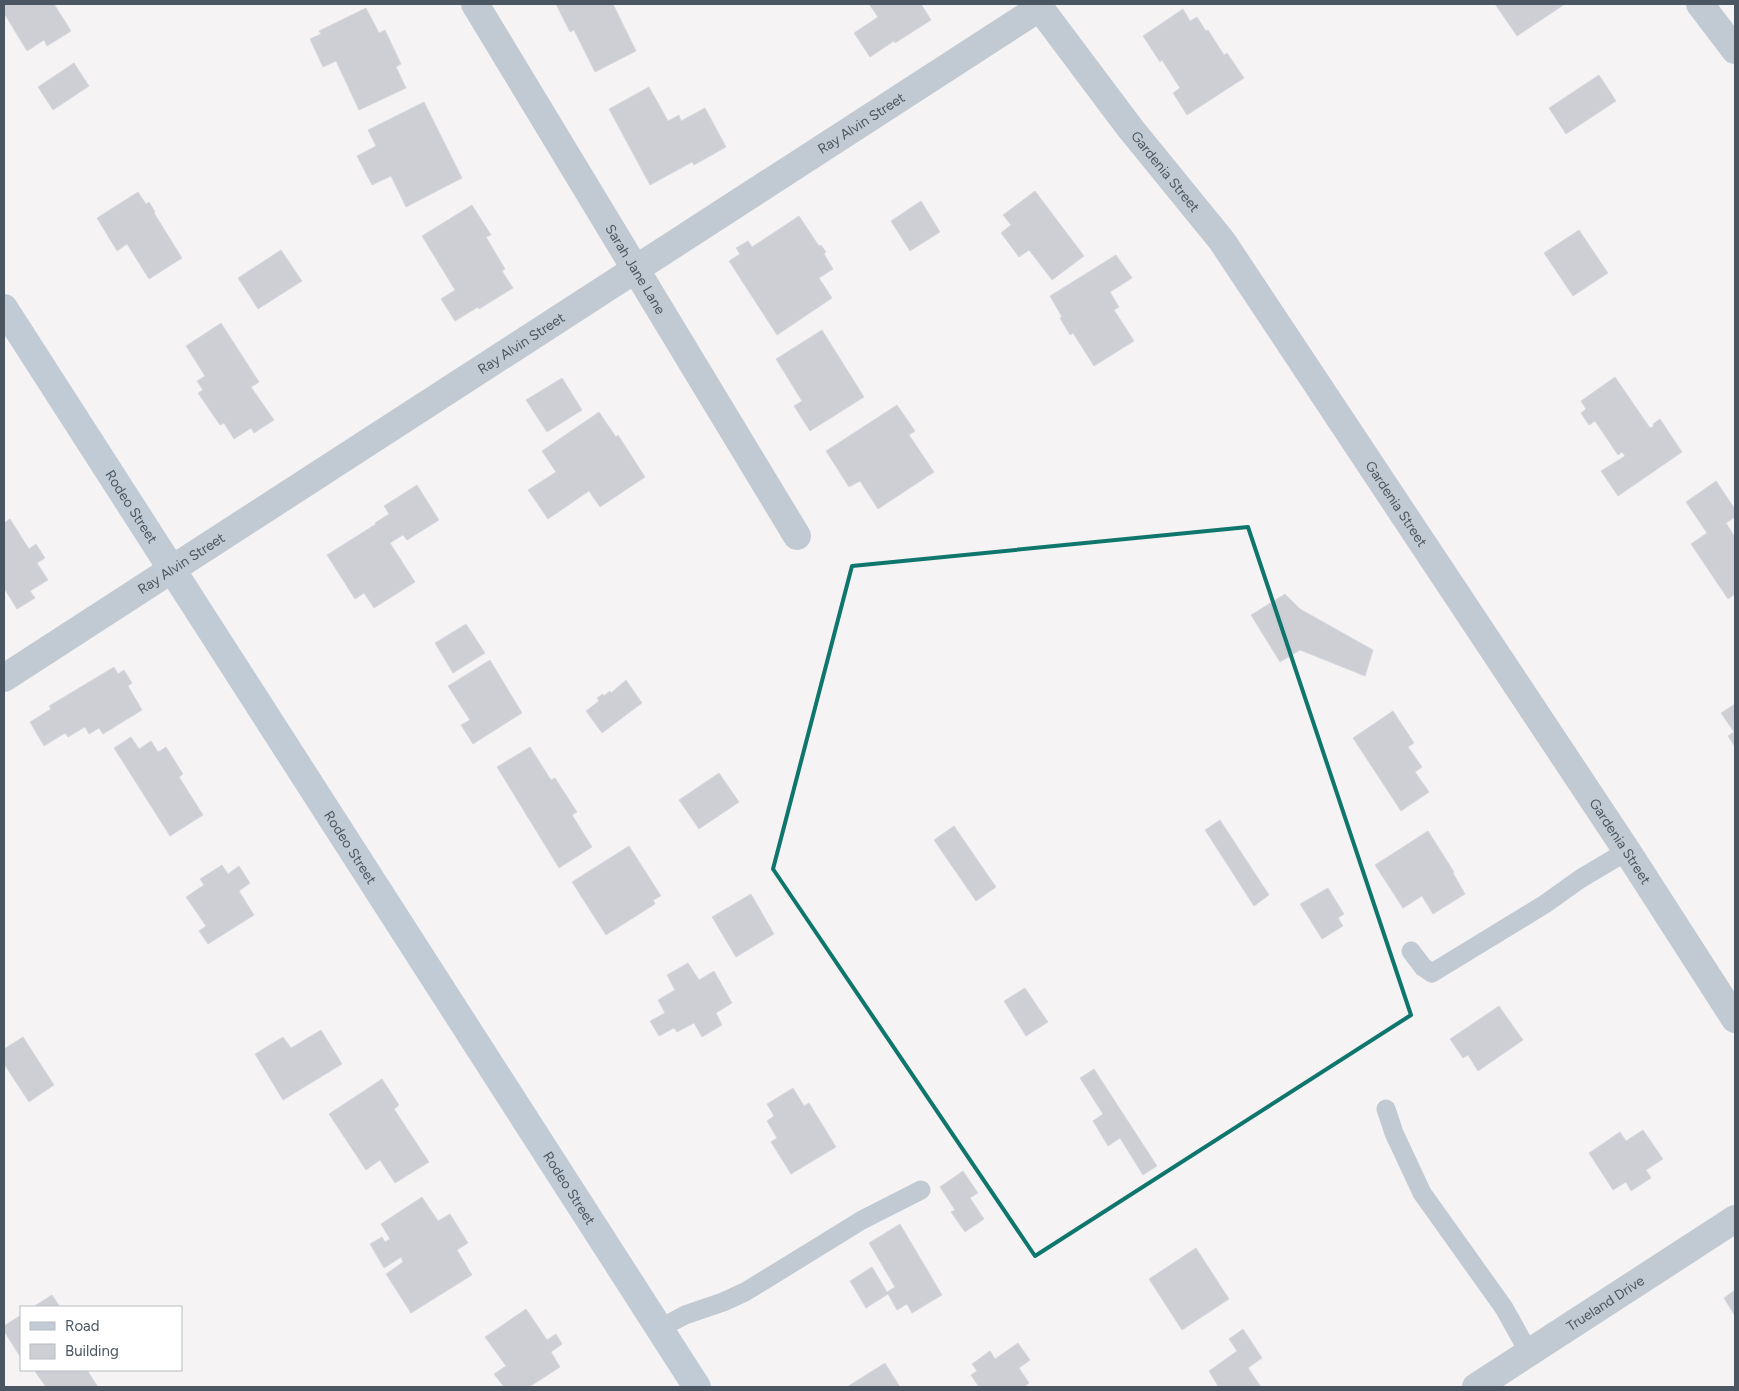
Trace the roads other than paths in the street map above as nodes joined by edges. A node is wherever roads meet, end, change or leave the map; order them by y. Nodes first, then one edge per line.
1 (474, 4) edge
2 (1700, 4) edge
3 (1038, 6) edge
4 (1735, 50) edge
5 (636, 269) junction
6 (4, 308) edge
7 (797, 536) dead end
8 (172, 569) junction
9 (4, 678) edge
10 (1627, 851) junction
11 (1411, 951) dead end
12 (1735, 1019) edge
13 (1386, 1108) dead end
14 (921, 1190) dead end
15 (1735, 1219) edge
16 (659, 1329) junction
17 (1529, 1353) junction
18 (697, 1387) edge
19 (1476, 1387) edge

1 - 5 street, Sarah Jane Lane
2 - 4 street
3 - 5 street, Ray Alvin Street
3 - 10 street, Gardenia Street
5 - 7 street, Sarah Jane Lane
5 - 8 street, Ray Alvin Street
6 - 8 street, Rodeo Street
8 - 9 street, Ray Alvin Street
8 - 16 street, Rodeo Street
10 - 11 lane
10 - 12 street, Gardenia Street
13 - 17 lane
14 - 16 lane
15 - 17 street, Trueland Drive
16 - 18 street, Rodeo Street
17 - 19 street, Trueland Drive

